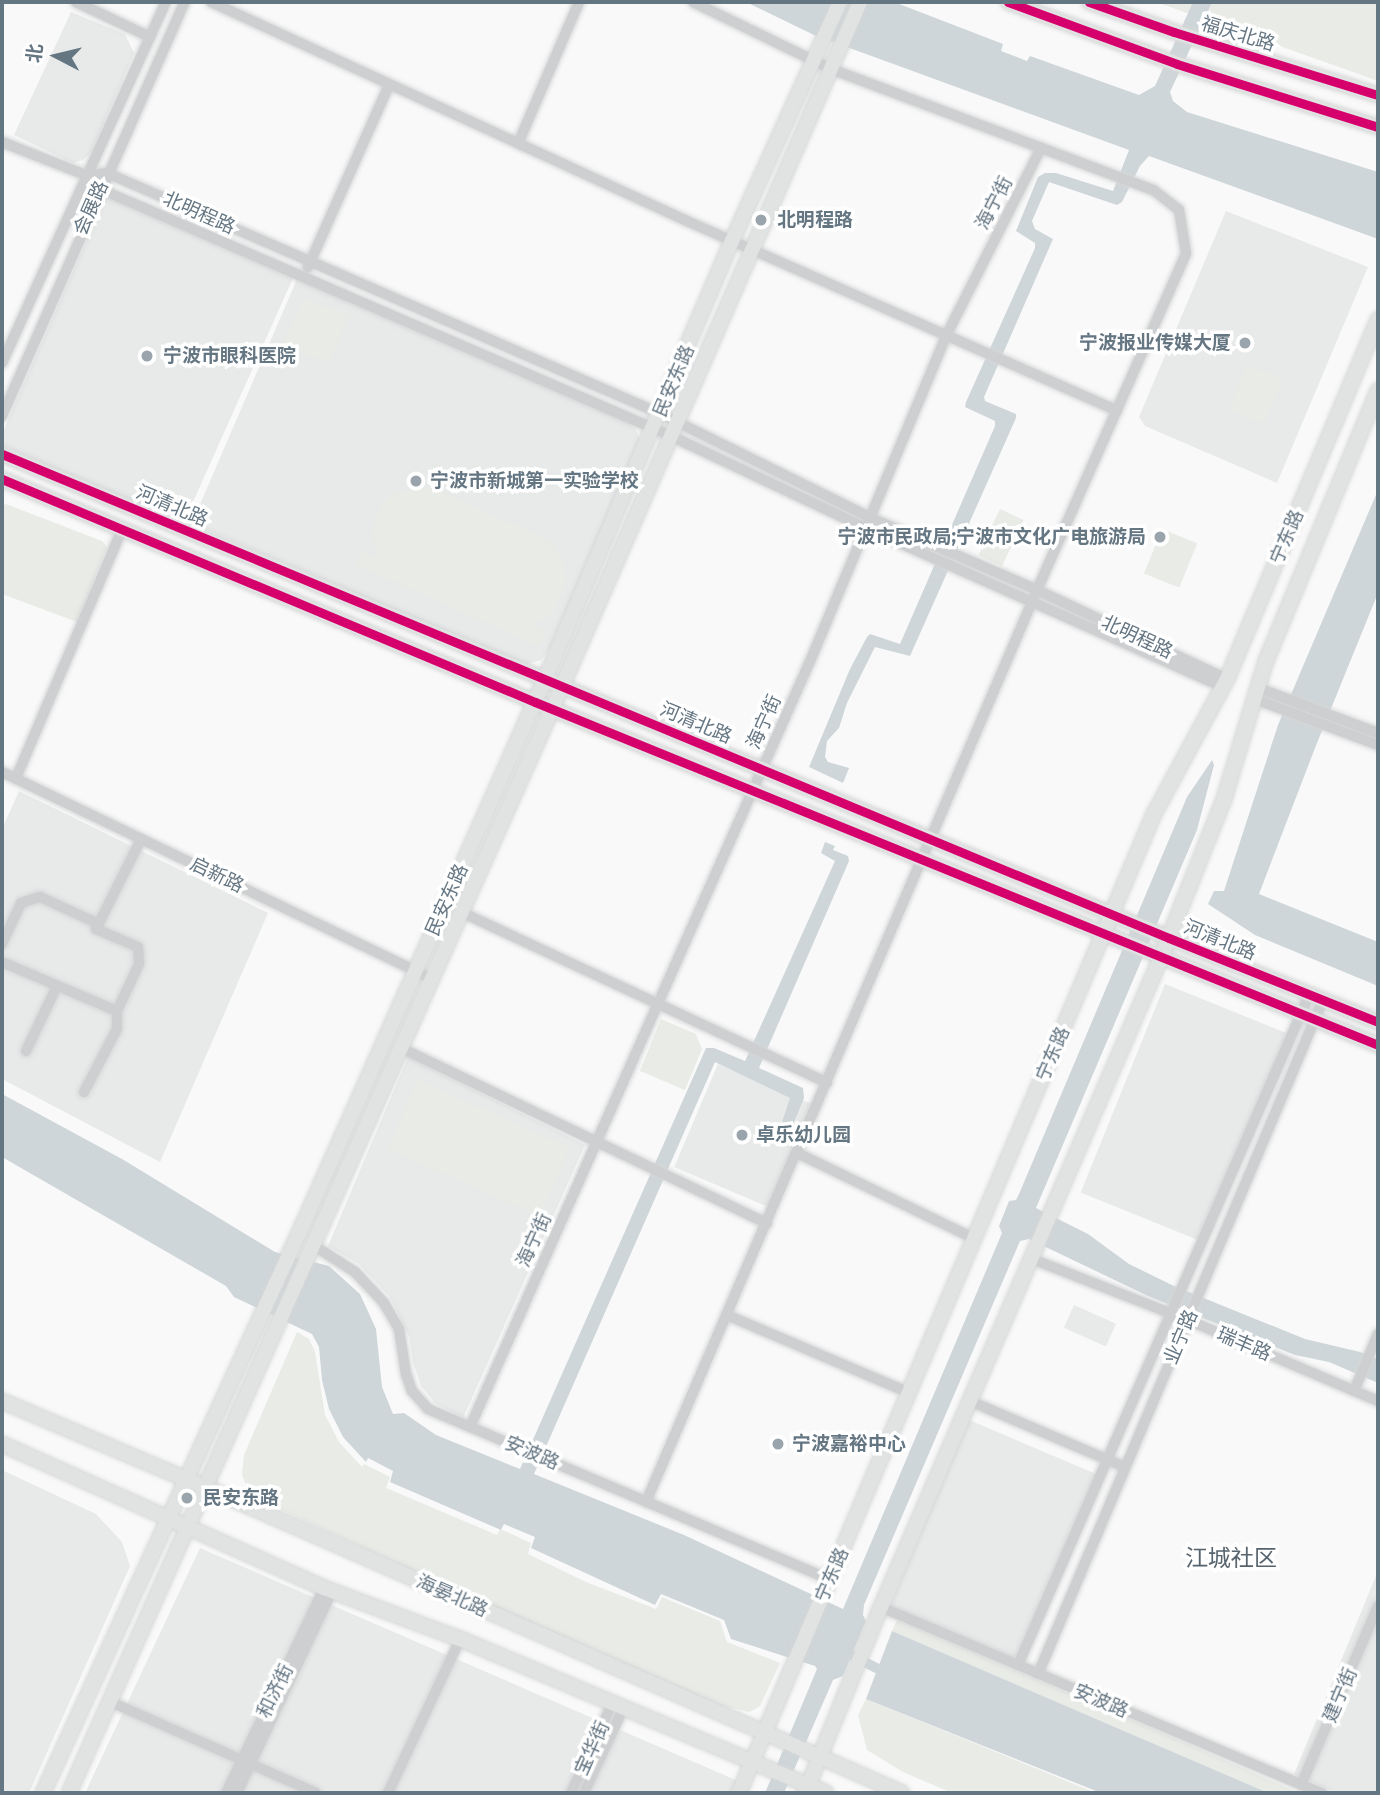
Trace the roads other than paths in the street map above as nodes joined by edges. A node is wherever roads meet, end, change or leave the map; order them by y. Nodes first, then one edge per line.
1 (76, 2) edge
2 (166, 2) edge
3 (185, 2) edge
4 (211, 2) edge
5 (579, 2) edge
6 (693, 2) edge
7 (839, 2) edge
8 (860, 2) edge
9 (1008, 2) edge
10 (1089, 2) edge
11 (150, 37) junction
12 (813, 61) junction
13 (831, 69) junction
14 (389, 85) junction
15 (1378, 95) edge
16 (1378, 127) edge
17 (2, 142) edge
18 (521, 145) junction
19 (1041, 148) junction
20 (107, 173) junction
21 (88, 176) junction
22 (100, 189) junction
23 (732, 241) junction
24 (752, 250) junction
25 (310, 262) junction
26 (304, 276) junction
27 (1375, 335) edge
28 (946, 336) junction
29 (2, 363) edge
30 (1378, 390) edge
31 (1117, 411) junction
32 (661, 414) junction
33 (2, 416) edge
34 (654, 428) junction
35 (674, 429) junction
36 (2, 454) edge
37 (2, 479) edge
38 (869, 523) junction
39 (122, 529) junction
40 (1035, 596) junction
41 (545, 679) junction
42 (1225, 683) junction
43 (562, 686) junction
44 (1256, 694) junction
45 (535, 702) junction
46 (553, 707) junction
47 (1378, 733) edge
48 (1378, 745) edge
49 (762, 769) junction
50 (2, 772) edge
51 (16, 778) junction
52 (754, 789) junction
53 (141, 839) junction
54 (932, 840) junction
55 (924, 858) junction
56 (461, 912) junction
57 (1112, 915) junction
58 (99, 923) junction
59 (1105, 932) junction
60 (1169, 939) junction
61 (2, 944) edge
62 (1162, 955) junction
63 (2, 962) edge
64 (416, 971) junction
65 (432, 979) junction
66 (57, 986) junction
67 (1316, 998) junction
68 (659, 1003) junction
69 (117, 1011) junction
70 (1308, 1016) junction
71 (1378, 1022) edge
72 (1378, 1045) edge
73 (401, 1048) junction
74 (26, 1051) dead end
75 (827, 1083) junction
76 (84, 1092) dead end
77 (597, 1142) junction
78 (797, 1153) junction
79 (767, 1223) junction
80 (975, 1239) junction
81 (313, 1245) junction
82 (1032, 1259) junction
83 (1171, 1314) junction
84 (727, 1315) junction
85 (1188, 1320) junction
86 (1378, 1334) edge
87 (1354, 1391) junction
88 (910, 1393) junction
89 (2, 1401) edge
90 (970, 1401) junction
91 (1378, 1401) edge
92 (470, 1427) junction
93 (2, 1444) edge
94 (1107, 1460) junction
95 (1125, 1467) junction
96 (188, 1479) junction
97 (205, 1486) junction
98 (646, 1502) junction
99 (169, 1519) junction
100 (187, 1526) junction
101 (830, 1580) junction
102 (328, 1590) junction
103 (1378, 1606) edge
104 (881, 1608) junction
105 (460, 1639) junction
106 (1018, 1665) junction
107 (1038, 1674) junction
108 (111, 1702) junction
109 (617, 1706) junction
110 (764, 1734) junction
111 (819, 1757) junction
112 (247, 1761) junction
113 (752, 1763) junction
114 (1301, 1785) junction
115 (806, 1789) edge
116 (43, 1793) edge
117 (69, 1793) edge
118 (226, 1793) edge
119 (237, 1793) edge
120 (316, 1793) edge
121 (388, 1793) edge
122 (572, 1793) edge
123 (584, 1793) edge
124 (739, 1793) edge
125 (826, 1793) edge
126 (902, 1793) edge
127 (1322, 1793) edge

1 - 11 street
2 - 11 street, 会展路
3 - 20 street, 会展路
4 - 14 street
5 - 18 street
6 - 12 street
7 - 12 main road, 民安东路
8 - 13 main road, 民安东路
9 - 16 main road
10 - 15 main road, 福庆北路
11 - 21 street, 会展路
12 - 13 street
12 - 23 main road, 民安东路
13 - 19 street
13 - 24 main road, 民安东路
14 - 18 street
14 - 25 street
17 - 21 street, 北明程路
18 - 23 street
19 - 28 street, 海宁街
19 - 31 street
20 - 21 street
20 - 22 street, 会展路
20 - 25 street, 北明程路
21 - 22 street, 北明程路
21 - 29 street, 会展路
22 - 26 street, 北明程路
22 - 33 street, 会展路
23 - 24 street
23 - 32 main road, 民安东路
24 - 28 street
24 - 35 main road, 民安东路
25 - 26 street
25 - 32 street, 北明程路
26 - 34 street, 北明程路
27 - 42 main road, 宁东路
28 - 31 street
28 - 38 street, 海宁街
30 - 44 main road, 宁东路
31 - 40 street
32 - 34 main road, 民安东路
32 - 35 street, 北明程路
34 - 35 street, 北明程路
34 - 41 main road, 民安东路
35 - 38 street, 北明程路
35 - 43 main road, 民安东路
36 - 41 main road, 河清北路
37 - 39 main road, 河清北路
38 - 40 street, 北明程路
38 - 49 street, 海宁街
39 - 45 main road, 河清北路
39 - 51 street
40 - 42 street, 北明程路
40 - 54 street
41 - 43 main road, 河清北路
41 - 45 main road, 民安东路
42 - 57 main road, 宁东路
43 - 46 main road, 民安东路
43 - 49 main road, 河清北路
44 - 47 street
44 - 48 street
44 - 60 main road, 宁东路
45 - 46 main road, 河清北路
45 - 64 main road, 民安东路
46 - 52 main road, 河清北路
46 - 56 main road, 民安东路
49 - 52 street, 海宁街
49 - 54 main road, 河清北路
50 - 51 street, 启新路
51 - 53 street, 启新路
52 - 55 main road, 河清北路
52 - 68 street, 海宁街
53 - 58 street
53 - 64 street, 启新路
54 - 55 street
54 - 57 main road, 河清北路
55 - 59 main road, 河清北路
55 - 75 street
56 - 65 main road, 民安东路
56 - 68 street
57 - 59 main road, 宁东路
57 - 60 main road, 河清北路
58 - 61 street
58 - 69 street
59 - 62 main road, 河清北路
59 - 80 main road, 宁东路
60 - 62 main road, 宁东路
60 - 67 main road, 河清北路
62 - 70 main road, 河清北路
62 - 82 main road, 宁东路
63 - 66 street
64 - 65 street, 启新路
64 - 96 main road, 民安东路
65 - 73 main road, 民安东路
66 - 69 street
66 - 74 street
67 - 70 street, 业宁路
67 - 71 main road, 河清北路
68 - 75 street
68 - 77 street, 海宁街
69 - 76 street
70 - 72 main road, 河清北路
70 - 83 street, 业宁路
70 - 85 street, 业宁路
73 - 77 street
73 - 81 main road, 民安东路
75 - 78 street
77 - 79 street
77 - 92 street, 海宁街
78 - 79 street
78 - 80 street
79 - 84 street
80 - 88 main road, 宁东路
81 - 92 street, 安波路
81 - 97 main road, 民安东路
82 - 83 street, 瑞丰路
82 - 90 main road, 宁东路
83 - 85 street, 瑞丰路
83 - 94 street, 业宁路
84 - 88 street
84 - 98 street
85 - 87 street, 瑞丰路
85 - 95 street, 业宁路
86 - 87 street
87 - 91 street, 瑞丰路
88 - 101 main road, 宁东路
89 - 96 main road, 海晏北路
90 - 94 street
90 - 104 main road, 宁东路
92 - 98 street, 安波路
93 - 99 main road, 海晏北路
94 - 95 street
94 - 106 street, 业宁路
95 - 107 street, 业宁路
96 - 97 main road, 海晏北路
96 - 99 main road, 民安东路
97 - 100 main road, 民安东路
97 - 110 main road, 海晏北路
98 - 101 street, 安波路
99 - 100 main road, 海晏北路
99 - 116 main road, 民安东路
100 - 102 main road, 海晏北路
100 - 108 main road, 民安东路
101 - 110 main road, 宁东路
102 - 105 main road, 海晏北路
102 - 112 street, 和济街
103 - 114 street, 建宁街
104 - 106 street, 安波路
104 - 111 main road, 宁东路
105 - 109 main road, 海晏北路
105 - 121 street
106 - 107 street, 安波路
107 - 114 street, 安波路
108 - 112 street
108 - 117 main road, 民安东路
109 - 113 main road, 海晏北路
109 - 122 street, 宝华街
109 - 123 street, 宝华街
110 - 111 main road, 海晏北路
110 - 113 main road, 宁东路
111 - 115 main road, 宁东路
111 - 126 main road, 海晏北路
112 - 118 street, 和济街
112 - 119 street, 和济街
112 - 120 street
113 - 115 main road, 海晏北路
113 - 124 main road, 宁东路
114 - 127 street, 安波路
115 - 125 main road, 海晏北路

